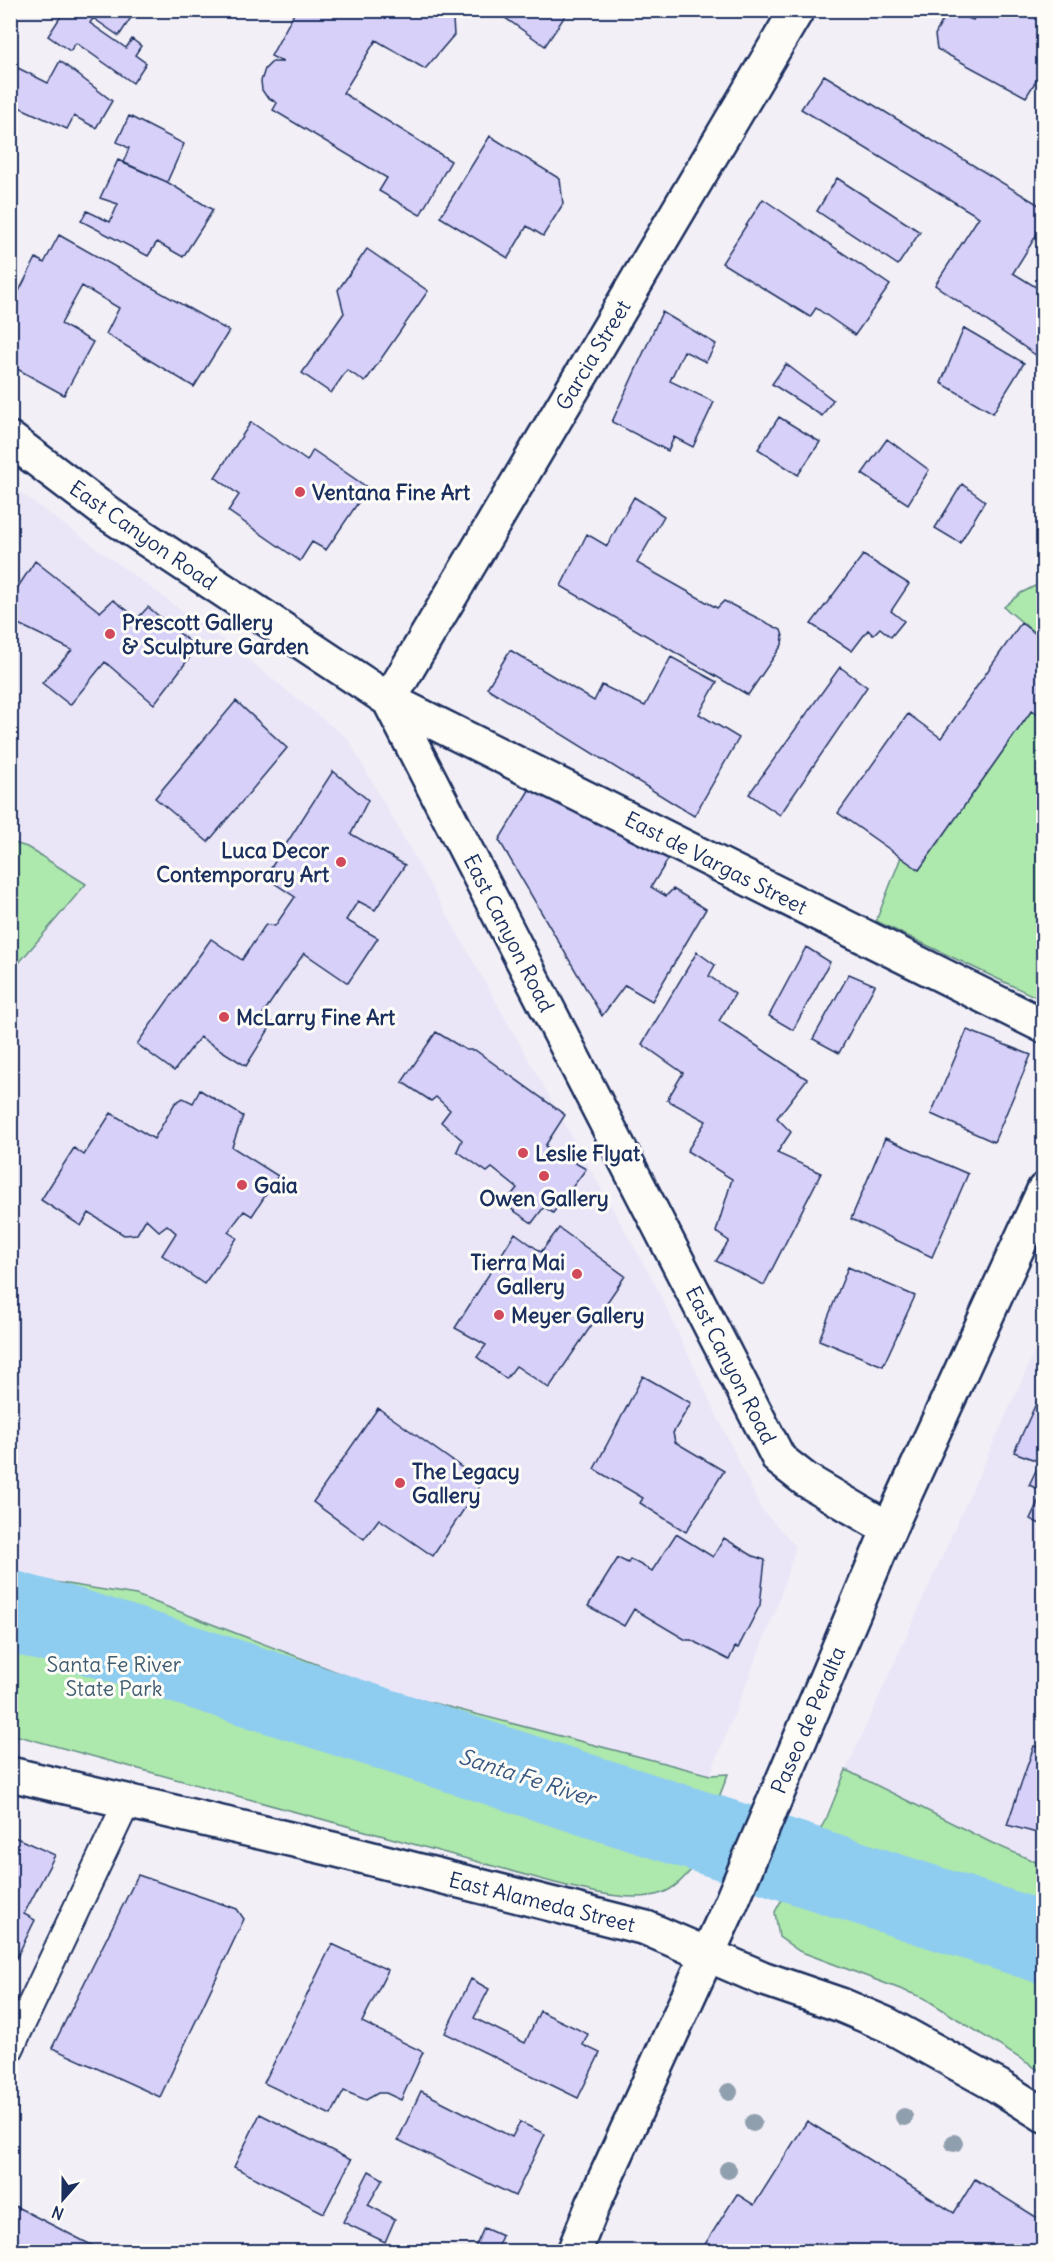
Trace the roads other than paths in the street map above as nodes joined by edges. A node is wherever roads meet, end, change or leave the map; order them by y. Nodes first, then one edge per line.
1 (797, 10) edge
2 (10, 439) edge
3 (388, 700) junction
4 (1044, 1026) edge
5 (1044, 1190) edge
6 (889, 1529) junction
7 (10, 1774) edge
8 (127, 1802) junction
9 (708, 1954) junction
10 (10, 2049) edge
11 (1044, 2115) edge
12 (574, 2252) edge

1 - 3 street, Garcia Street
2 - 3 street, East Canyon Road
3 - 4 street, East de Vargas Street
3 - 6 street, East Canyon Road
5 - 6 street, Paseo de Peralta
6 - 9 street, Paseo de Peralta
7 - 8 street, East Alameda Street
8 - 9 street, East Alameda Street
8 - 10 lane
9 - 11 street, East Alameda Street
9 - 12 street, Paseo de Peralta

